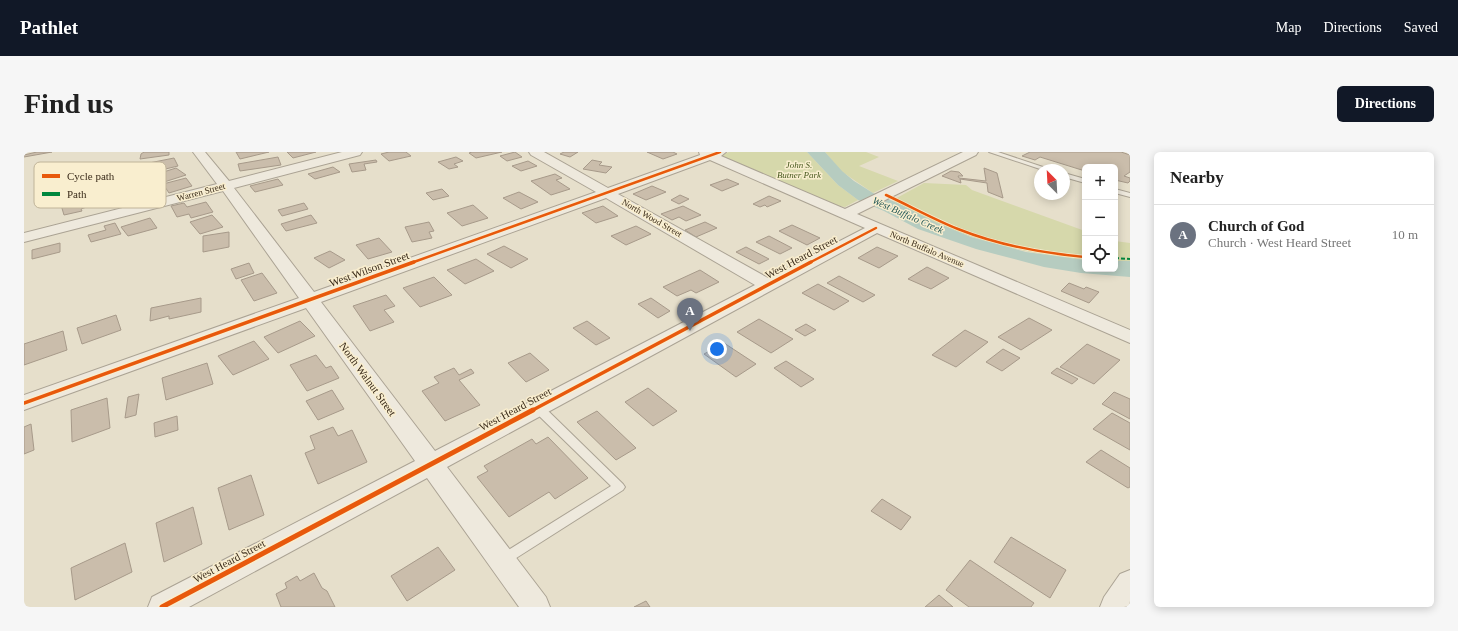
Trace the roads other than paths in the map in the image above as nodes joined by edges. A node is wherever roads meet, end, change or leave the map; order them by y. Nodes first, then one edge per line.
1 (199, 152) edge
2 (356, 152) edge
3 (535, 152) edge
4 (972, 152) edge
5 (992, 152) edge
6 (1013, 152) edge
7 (711, 153) edge
8 (1005, 156) junction
9 (1034, 165) edge
10 (1070, 177) edge
11 (1082, 180) edge
12 (226, 186) junction
13 (607, 192) junction
14 (1118, 192) edge
15 (1130, 195) edge
16 (166, 201) edge
17 (141, 208) edge
18 (846, 214) junction
19 (876, 228) junction
20 (24, 238) edge
21 (768, 285) junction
22 (310, 300) junction
23 (1130, 337) edge
24 (24, 403) edge
25 (537, 407) junction
26 (430, 464) junction
27 (502, 561) junction
28 (1130, 583) edge
29 (162, 607) edge
30 (536, 607) edge
31 (1114, 607) edge

1 - 12 street, North Walnut Street
2 - 12 street, Warren Street
3 - 13 street, North Wood Street
4 - 18 street
5 - 8 lane
6 - 8 lane
7 - 13 street, West Wilson Street
7 - 18 street, North Buffalo Avenue
8 - 9 lane
10 - 11 lane
12 - 16 street, Warren Street
12 - 22 street, North Walnut Street
13 - 21 street, North Wood Street
13 - 22 street, West Wilson Street
14 - 15 lane
17 - 20 street, Warren Street
18 - 19 street, North Buffalo Avenue
19 - 21 street, West Heard Street
19 - 23 street, North Buffalo Avenue
21 - 25 street, West Heard Street
22 - 24 street, West Wilson Street
22 - 26 street, North Walnut Street
25 - 26 street, West Heard Street
25 - 27 lane
26 - 27 street, North Walnut Street
26 - 29 street, West Heard Street
27 - 30 street, North Walnut Street
28 - 31 street

